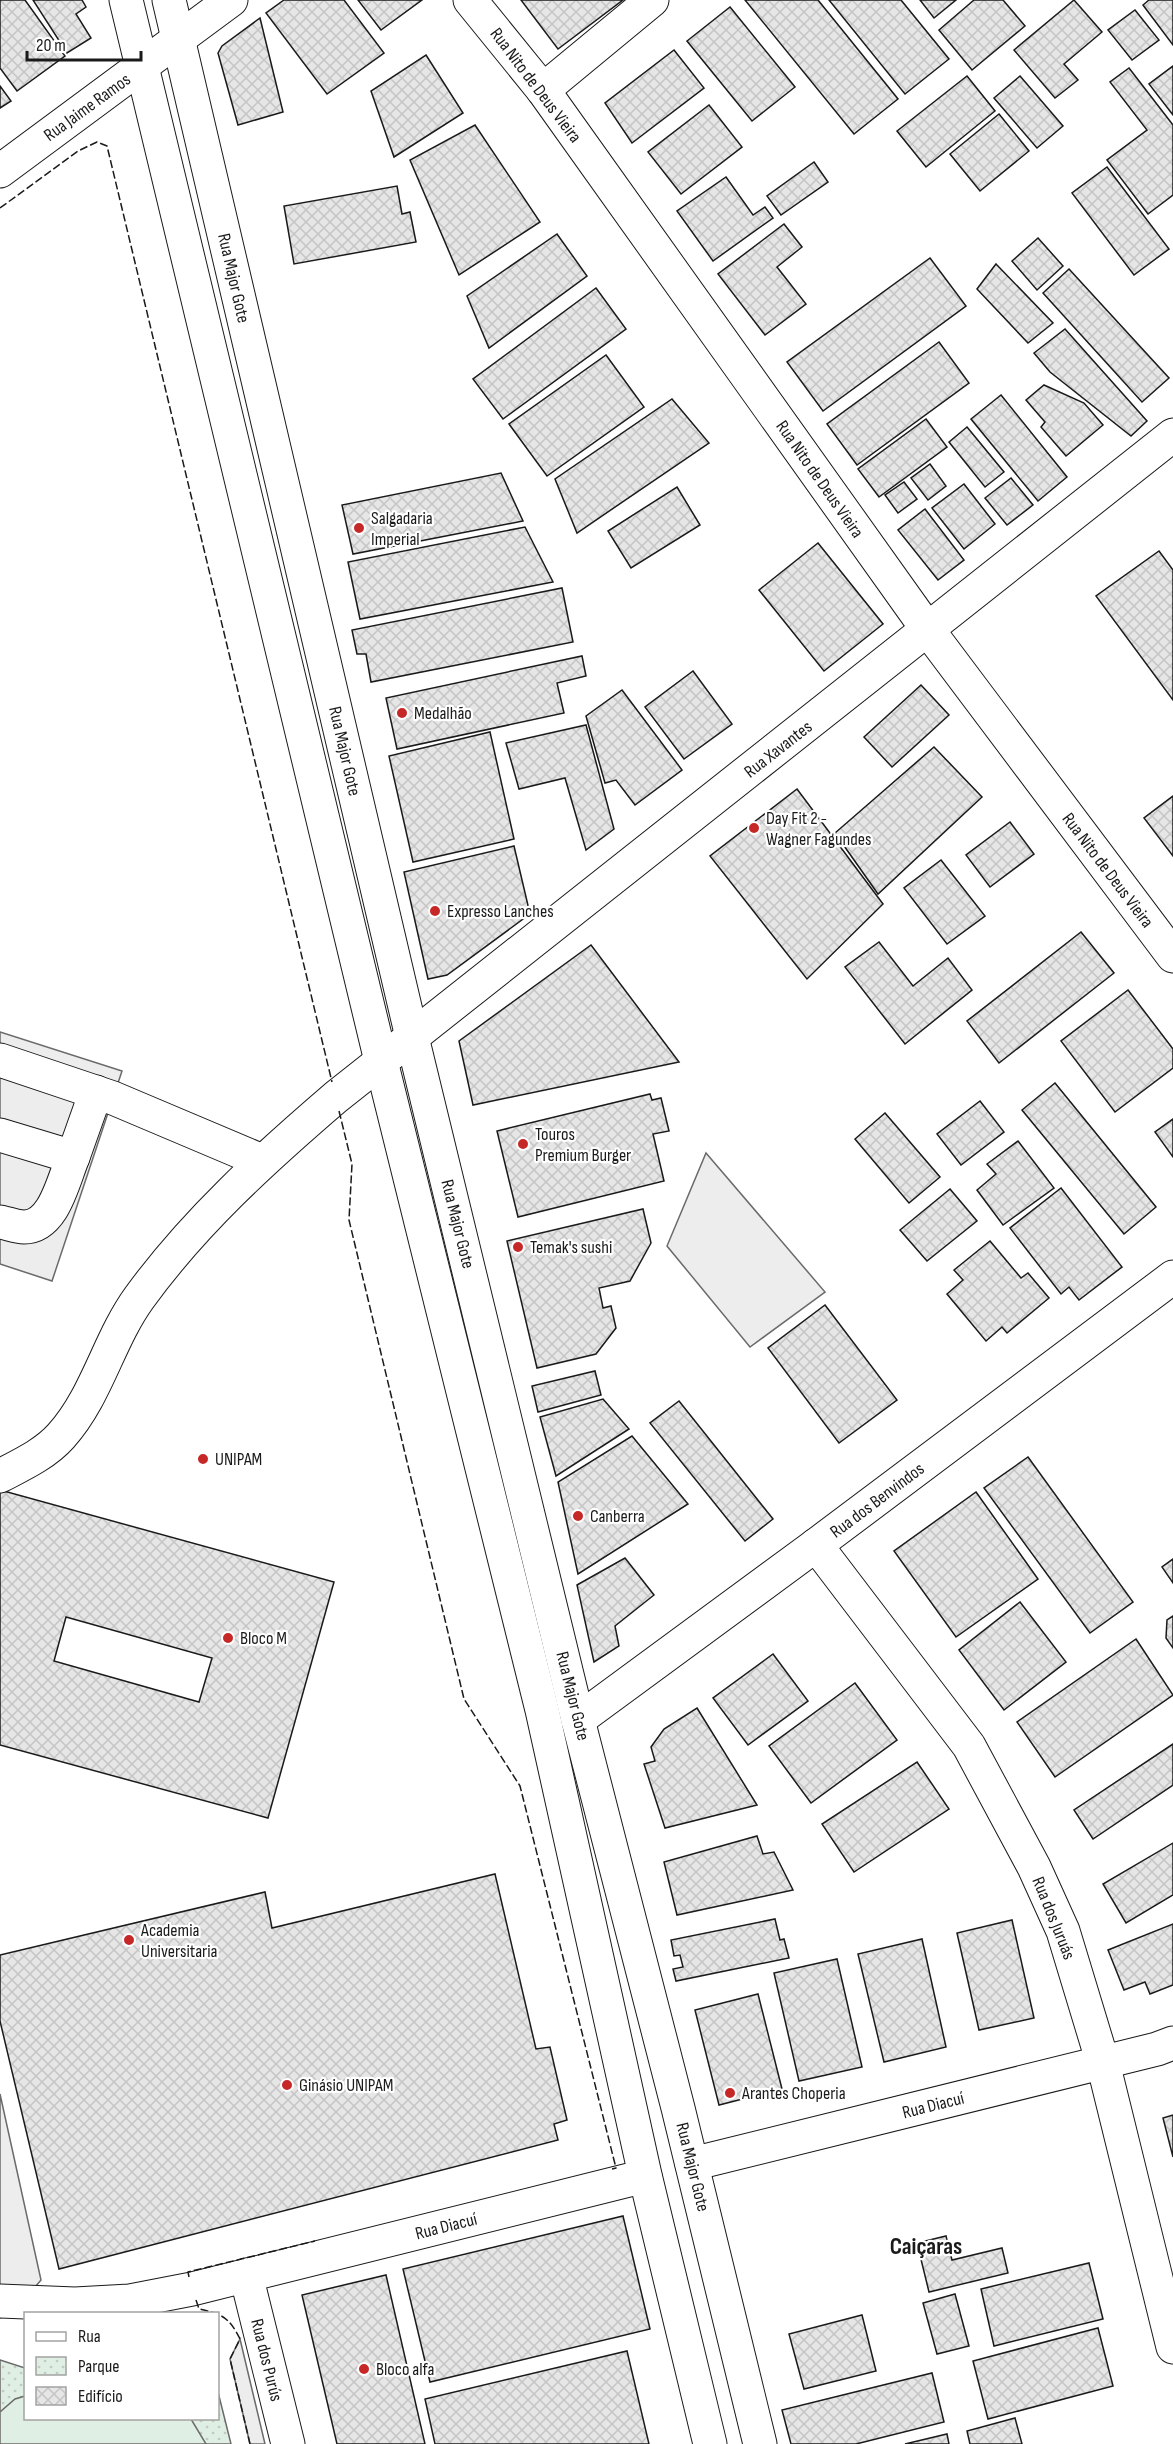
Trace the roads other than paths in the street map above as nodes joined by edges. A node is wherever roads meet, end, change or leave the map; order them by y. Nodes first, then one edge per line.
1 (126, 0) edge
2 (169, 0) edge
3 (231, 0) edge
4 (470, 0) edge
5 (652, 0) edge
6 (178, 39) junction
7 (141, 68) junction
8 (543, 90) junction
9 (0, 171) edge
10 (1173, 435) edge
11 (928, 630) junction
12 (1173, 956) edge
13 (412, 1037) junction
14 (0, 1060) edge
15 (381, 1061) junction
16 (96, 1092) junction
17 (0, 1135) edge
18 (73, 1157) junction
19 (262, 1161) junction
20 (0, 1222) edge
21 (1173, 1277) edge
22 (0, 1476) edge
23 (816, 1545) junction
24 (578, 1720) junction
25 (1173, 2043) edge
26 (1103, 2063) junction
27 (692, 2164) junction
28 (645, 2176) junction
29 (246, 2275) junction
30 (2, 2293) edge
31 (1173, 2347) edge
32 (288, 2444) edge
33 (710, 2444) edge
34 (760, 2444) edge

1 - 7 street, Rua Major Gote
2 - 6 street, Rua Major Gote
3 - 6 street, Rua Jaime Ramos
4 - 8 street, Rua Nito de Deus Vieira
5 - 8 street
6 - 7 street, Rua Jaime Ramos
6 - 13 street, Rua Major Gote
7 - 9 street, Rua Jaime Ramos
7 - 15 street, Rua Major Gote
8 - 11 street, Rua Nito de Deus Vieira
10 - 11 street, Rua Xavantes
11 - 12 street, Rua Nito de Deus Vieira
11 - 13 street, Rua Xavantes
13 - 15 street, Rua Xavantes
13 - 24 street, Rua Major Gote
14 - 16 street
15 - 19 street, Rua Xavantes
15 - 28 street, Rua Major Gote
16 - 18 street
16 - 19 street
17 - 18 street
18 - 20 street
19 - 22 street, Rua Xavantes
21 - 23 street, Rua dos Benvindos
23 - 24 street, Rua dos Benvindos
23 - 26 street, Rua dos Juruás
24 - 27 street, Rua Major Gote
25 - 26 street, Rua Diacuí
26 - 27 street, Rua Diacuí
26 - 31 street, Rua dos Juruás
27 - 34 street, Rua Major Gote
28 - 29 street, Rua Diacuí
28 - 33 street, Rua Major Gote
29 - 30 street, Rua Diacuí
29 - 32 street, Rua dos Purús

